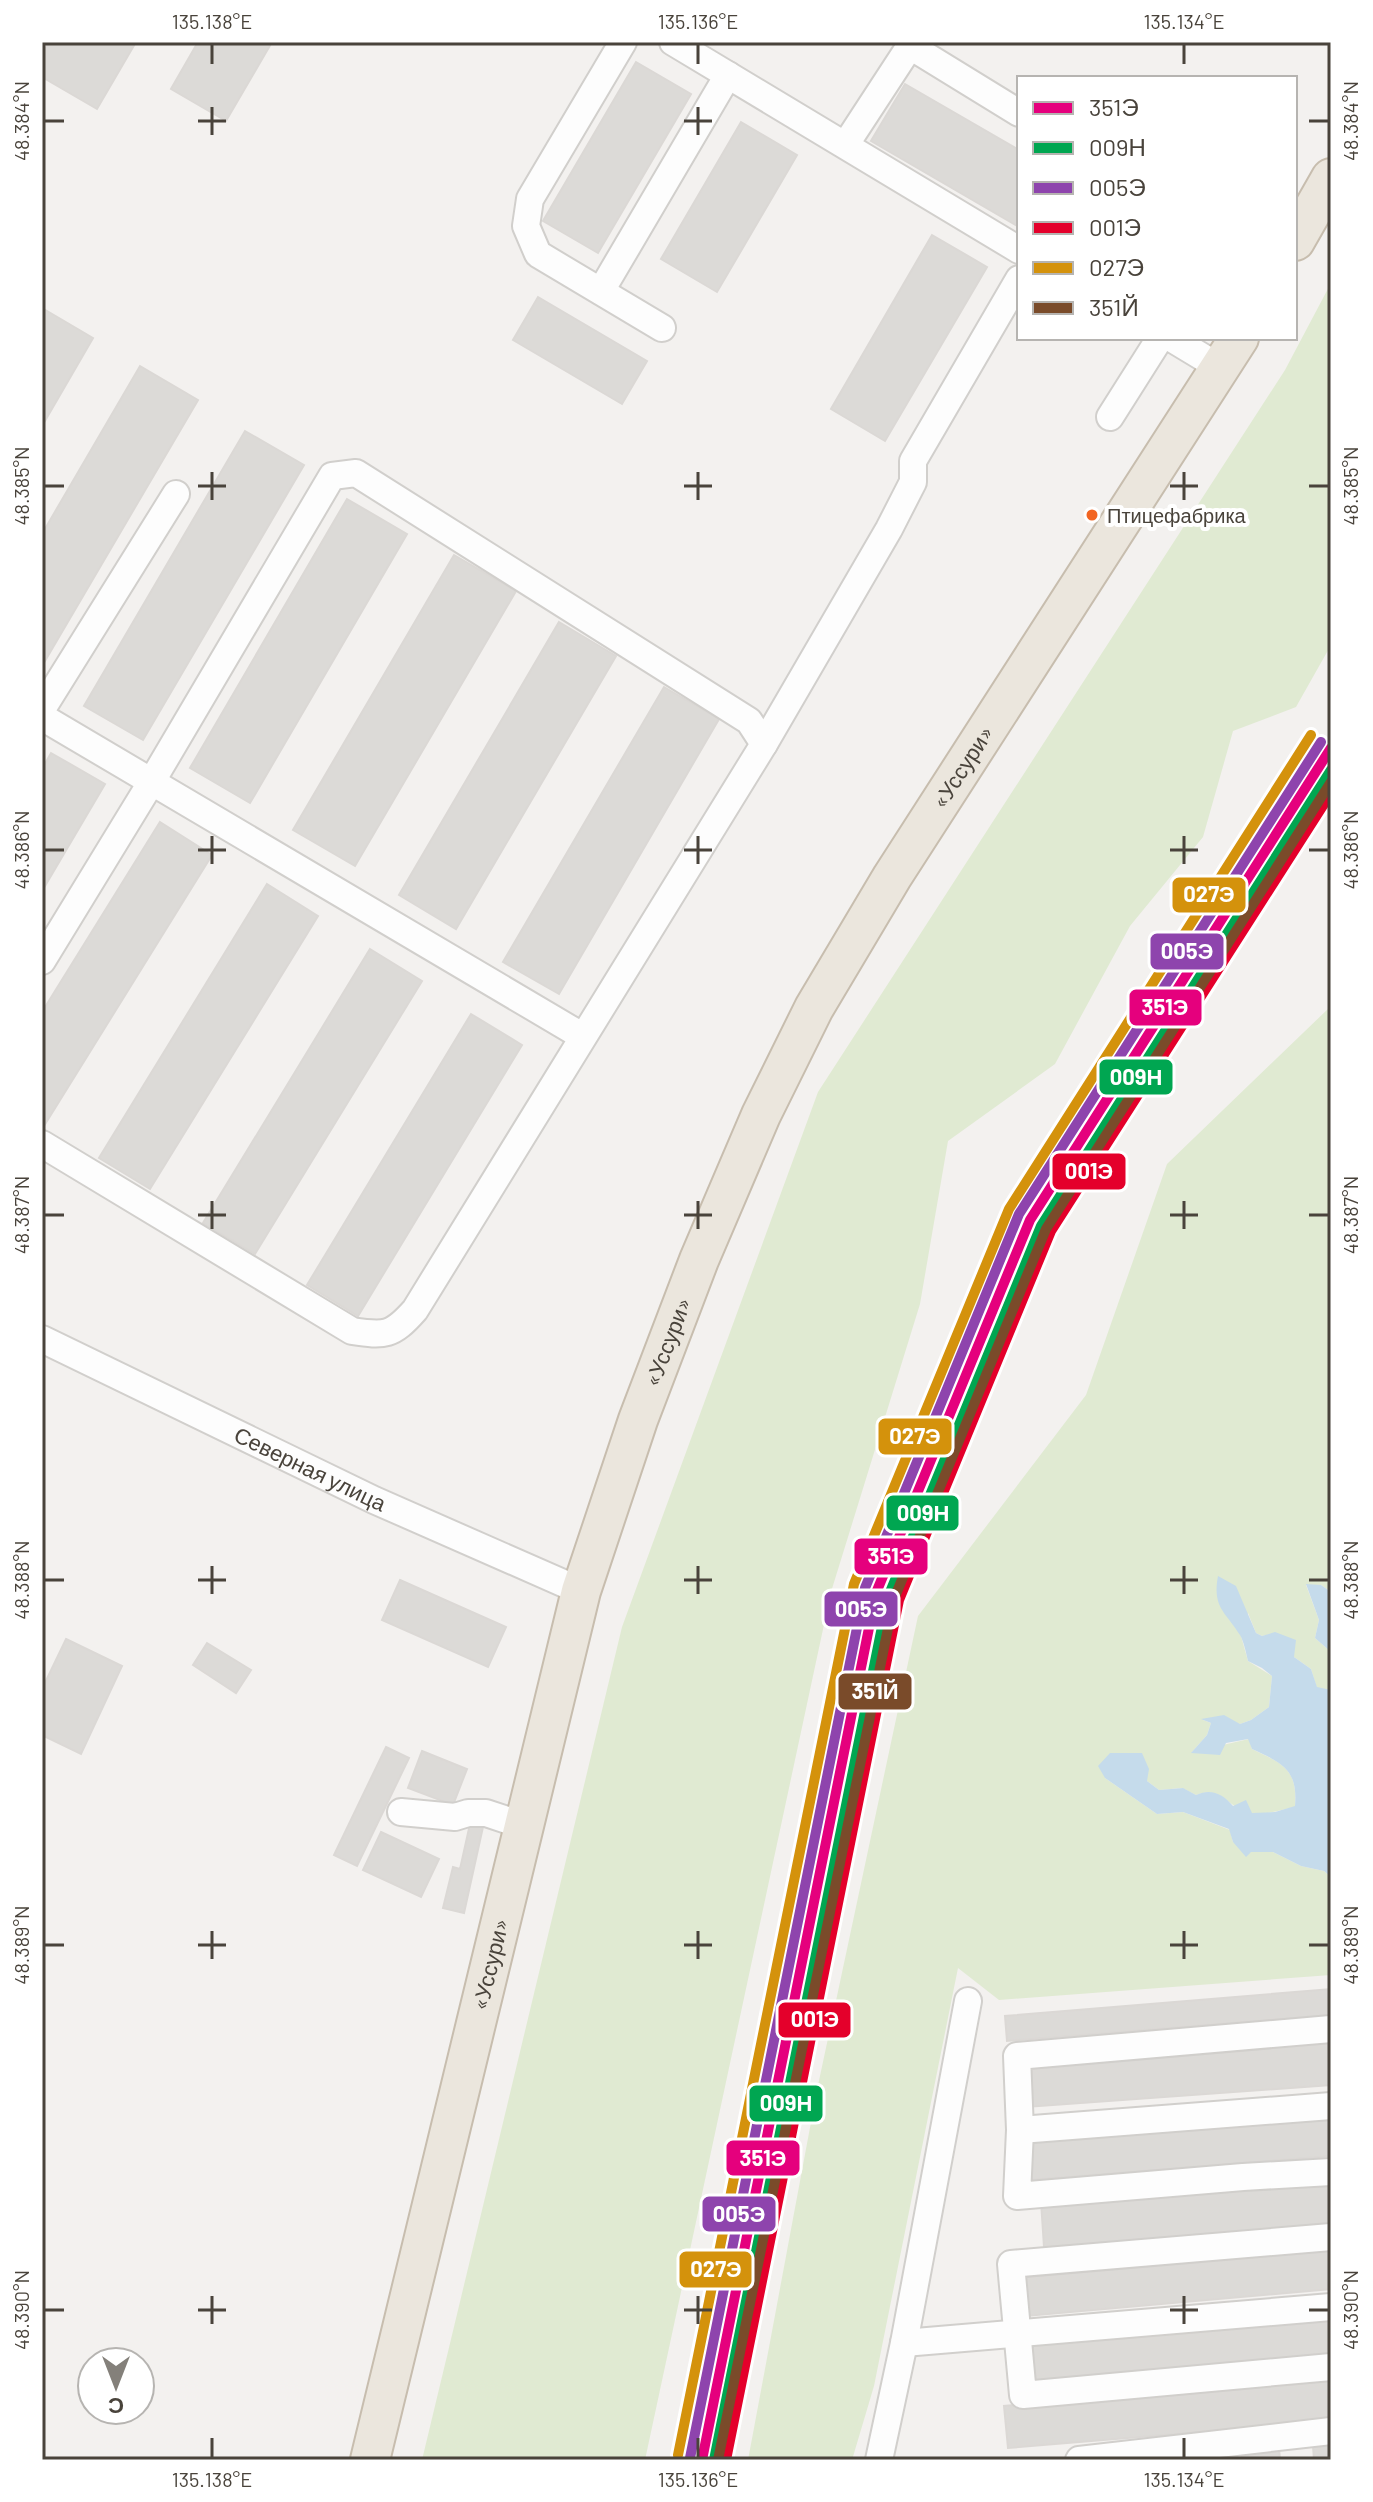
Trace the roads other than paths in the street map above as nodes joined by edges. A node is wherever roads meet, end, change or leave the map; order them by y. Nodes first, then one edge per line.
1 (623, 42) edge
2 (673, 42) edge
3 (728, 75) junction
4 (1017, 112) edge
5 (846, 144) junction
6 (1331, 178) edge
7 (1297, 238) edge
8 (1017, 249) edge
9 (1017, 282) edge
10 (601, 291) junction
11 (662, 328) dead end
12 (1159, 340) edge
13 (1179, 340) edge
14 (1229, 352) edge
15 (1110, 417) dead end
16 (176, 494) dead end
17 (42, 709) edge
18 (42, 717) edge
19 (764, 744) junction
20 (152, 781) junction
21 (42, 961) edge
22 (582, 1036) junction
23 (42, 1144) edge
24 (42, 1339) edge
25 (581, 1591) junction
26 (401, 1812) dead end
27 (525, 1826) junction
28 (968, 2001) dead end
29 (1331, 2029) edge
30 (1331, 2106) edge
31 (1020, 2130) junction
32 (1331, 2172) edge
33 (1331, 2237) edge
34 (1331, 2307) edge
35 (1017, 2334) junction
36 (904, 2343) junction
37 (1331, 2367) edge
38 (1331, 2431) edge
39 (1289, 2448) edge
40 (1218, 2452) edge
41 (1152, 2456) edge
42 (370, 2460) edge
43 (879, 2460) edge
44 (1079, 2460) edge

1 - 10 street
2 - 3 street
3 - 5 street
3 - 10 street
4 - 5 street
5 - 8 street
6 - 7 highway
9 - 19 street
10 - 11 street
12 - 15 street
13 - 14 street
14 - 25 highway, «Уссури»
16 - 17 street
18 - 20 street
19 - 20 street
19 - 22 street
20 - 21 street
20 - 22 street
22 - 23 street
24 - 25 street, Северная улица
25 - 27 highway, «Уссури»
26 - 27 street
27 - 42 highway, «Уссури»
28 - 36 street
29 - 31 street
30 - 31 street
31 - 32 street
33 - 35 street
34 - 35 street
35 - 36 street
35 - 37 street
36 - 43 street
38 - 39 street
39 - 40 street
40 - 41 street
41 - 44 street

